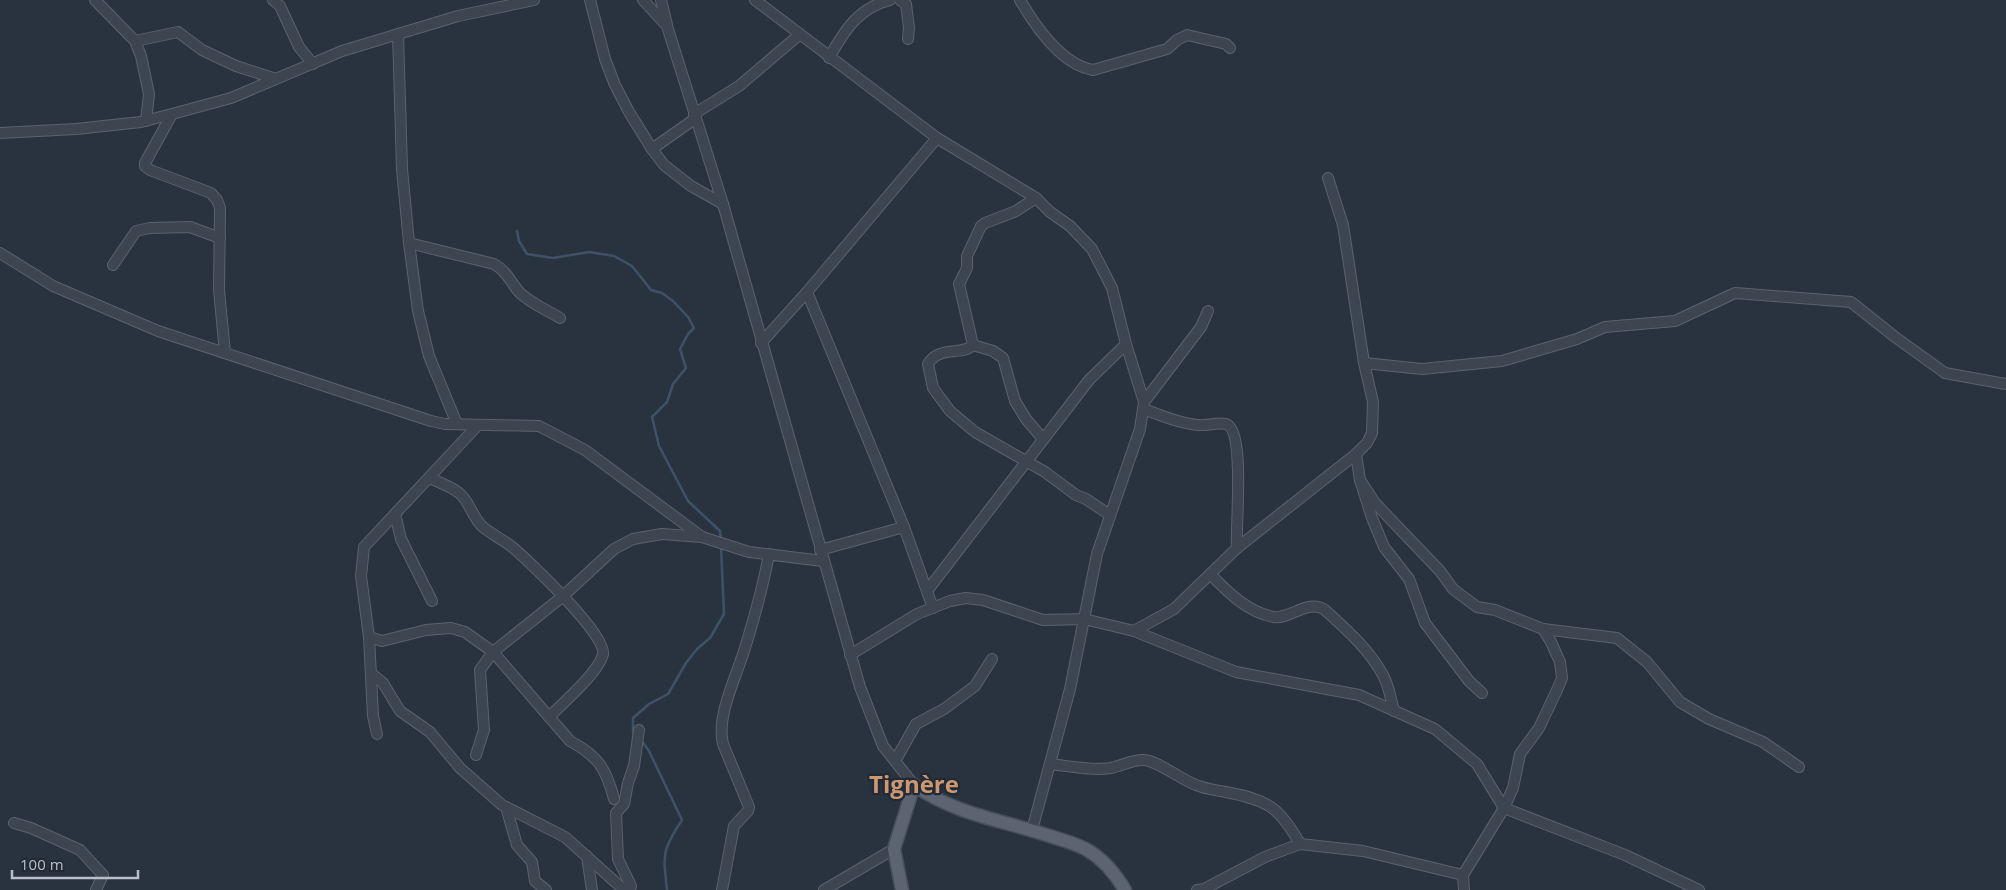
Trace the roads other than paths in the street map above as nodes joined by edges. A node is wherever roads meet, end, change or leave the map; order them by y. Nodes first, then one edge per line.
1 (95, 0) edge
2 (273, 0) edge
3 (534, 0) edge
4 (590, 0) edge
5 (643, 0) edge
6 (661, 0) edge
7 (755, 0) edge
8 (890, 0) edge
9 (900, 0) edge
10 (1020, 0) edge
11 (667, 26) junction
12 (398, 34) junction
13 (799, 35) junction
14 (908, 38) dead end
15 (135, 41) junction
16 (1230, 48) dead end
17 (829, 58) junction
18 (313, 64) junction
19 (276, 79) junction
20 (172, 114) junction
21 (695, 116) junction
22 (146, 121) junction
23 (0, 133) edge
24 (938, 138) junction
25 (652, 149) junction
26 (1328, 178) dead end
27 (1036, 198) junction
28 (723, 204) junction
29 (220, 238) junction
30 (409, 243) junction
31 (0, 253) edge
32 (113, 265) dead end
33 (807, 292) junction
34 (1208, 312) dead end
35 (560, 318) dead end
36 (761, 343) junction
37 (1126, 344) junction
38 (973, 345) junction
39 (225, 353) junction
40 (1364, 363) junction
41 (2006, 384) edge
42 (1144, 406) junction
43 (457, 424) junction
44 (478, 425) junction
45 (1042, 440) junction
46 (1356, 454) junction
47 (1025, 462) junction
48 (429, 478) junction
49 (1360, 480) junction
50 (395, 514) junction
51 (1110, 515) junction
52 (904, 528) junction
53 (702, 537) junction
54 (1237, 548) junction
55 (820, 550) junction
56 (769, 554) junction
57 (823, 561) junction
58 (1210, 574) junction
59 (927, 591) junction
60 (562, 597) junction
61 (432, 601) dead end
62 (933, 608) junction
63 (1084, 619) junction
64 (1543, 629) junction
65 (1134, 631) junction
66 (369, 638) junction
67 (493, 652) junction
68 (850, 655) junction
69 (992, 659) dead end
70 (371, 672) junction
71 (1482, 693) dead end
72 (1394, 711) junction
73 (549, 717) junction
74 (639, 730) dead end
75 (377, 734) dead end
76 (476, 755) dead end
77 (895, 760) junction
78 (1050, 764) junction
79 (1799, 767) dead end
80 (914, 785) junction
81 (614, 799) dead end
82 (506, 807) junction
83 (1504, 808) junction
84 (14, 823) dead end
85 (1032, 830) junction
86 (1300, 844) junction
87 (894, 849) junction
88 (587, 856) junction
89 (1462, 875) junction
90 (96, 890) edge
91 (546, 890) edge
92 (592, 890) edge
93 (624, 890) edge
94 (630, 890) edge
95 (722, 890) edge
96 (824, 890) edge
97 (902, 890) edge
98 (1125, 890) edge
99 (1197, 890) edge
100 (1464, 890) edge
101 (1699, 890) edge

1 - 15 street
2 - 18 street
3 - 12 street
4 - 25 street
5 - 11 street
6 - 11 street
7 - 13 street
8 - 17 street
9 - 14 street
10 - 16 street
11 - 21 street
12 - 18 street
12 - 30 street
13 - 17 street
13 - 21 street
15 - 19 street
15 - 22 street
17 - 24 street
18 - 19 street
19 - 20 street
20 - 22 street
20 - 29 street
21 - 25 street
21 - 28 street
22 - 23 street
24 - 27 street
24 - 33 street
25 - 28 street
26 - 40 street
27 - 37 street
27 - 38 street
28 - 36 street
29 - 32 street
29 - 39 street
30 - 35 street
30 - 43 street
31 - 39 street
33 - 36 street
33 - 52 street
34 - 42 street
36 - 55 street
37 - 42 street
37 - 45 street
38 - 45 street
38 - 47 street
39 - 43 street
40 - 41 street
40 - 46 street
42 - 51 street
42 - 54 street
43 - 44 street
44 - 48 street
44 - 53 street
45 - 47 street
46 - 49 street
46 - 54 street
47 - 51 street
47 - 59 street
48 - 50 street
48 - 60 street
49 - 64 street
49 - 71 street
50 - 61 street
50 - 66 street
51 - 63 street
52 - 55 street
52 - 59 street
53 - 56 street
53 - 60 street
54 - 58 street
55 - 57 street
56 - 57 street
56 - 95 street
57 - 68 street
58 - 65 street
58 - 72 street
59 - 62 street
60 - 67 street
60 - 73 street
62 - 63 street
62 - 68 street
63 - 65 street
63 - 78 street
64 - 79 street
64 - 83 street
65 - 72 street
66 - 67 street
66 - 70 street
67 - 73 street
67 - 76 street
68 - 77 street
69 - 77 street
70 - 75 street
70 - 82 street
72 - 83 street
73 - 81 street
74 - 94 street
77 - 80 street
78 - 85 street
78 - 86 street
80 - 85 main road
80 - 87 main road
82 - 88 street
82 - 91 street
83 - 89 street
83 - 101 street
84 - 90 street
85 - 98 main road
86 - 89 street
86 - 99 street
87 - 96 street
87 - 97 main road
88 - 92 street
88 - 93 street
89 - 100 street

